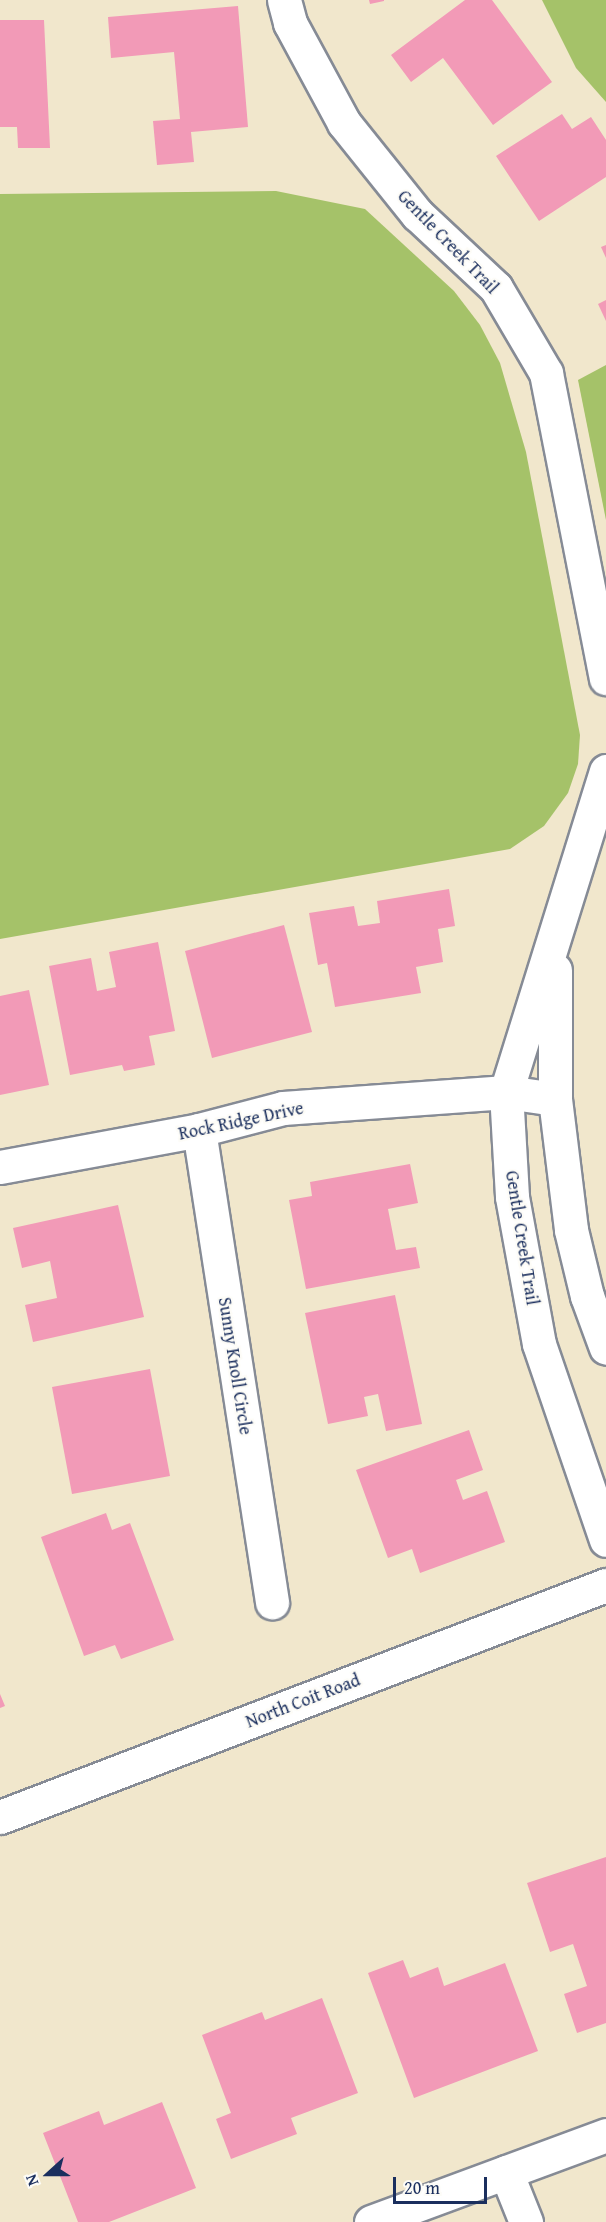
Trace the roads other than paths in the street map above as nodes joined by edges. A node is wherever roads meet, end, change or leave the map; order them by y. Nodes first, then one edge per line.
1 (284, 0) edge
2 (606, 678) edge
3 (606, 771) edge
4 (555, 932) junction
5 (506, 1092) junction
6 (555, 1099) junction
7 (199, 1130) junction
8 (0, 1167) edge
9 (606, 1348) edge
10 (606, 1540) edge
11 (606, 1585) edge
12 (272, 1602) dead end
13 (0, 1817) edge
14 (606, 2135) edge
15 (506, 2172) junction
16 (371, 2222) edge
17 (526, 2222) edge

1 - 2 street, Gentle Creek Trail
3 - 4 street, Gentle Creek Trail
4 - 5 street, Gentle Creek Trail
4 - 6 street, Gentle Creek Trail
5 - 6 street, Rock Ridge Drive
5 - 7 street, Rock Ridge Drive
5 - 10 street, Gentle Creek Trail
6 - 9 street, Gentle Creek Trail
7 - 8 street, Rock Ridge Drive
7 - 12 street, Sunny Knoll Circle
11 - 13 street, North Coit Road
14 - 15 street
15 - 16 street
15 - 17 street

